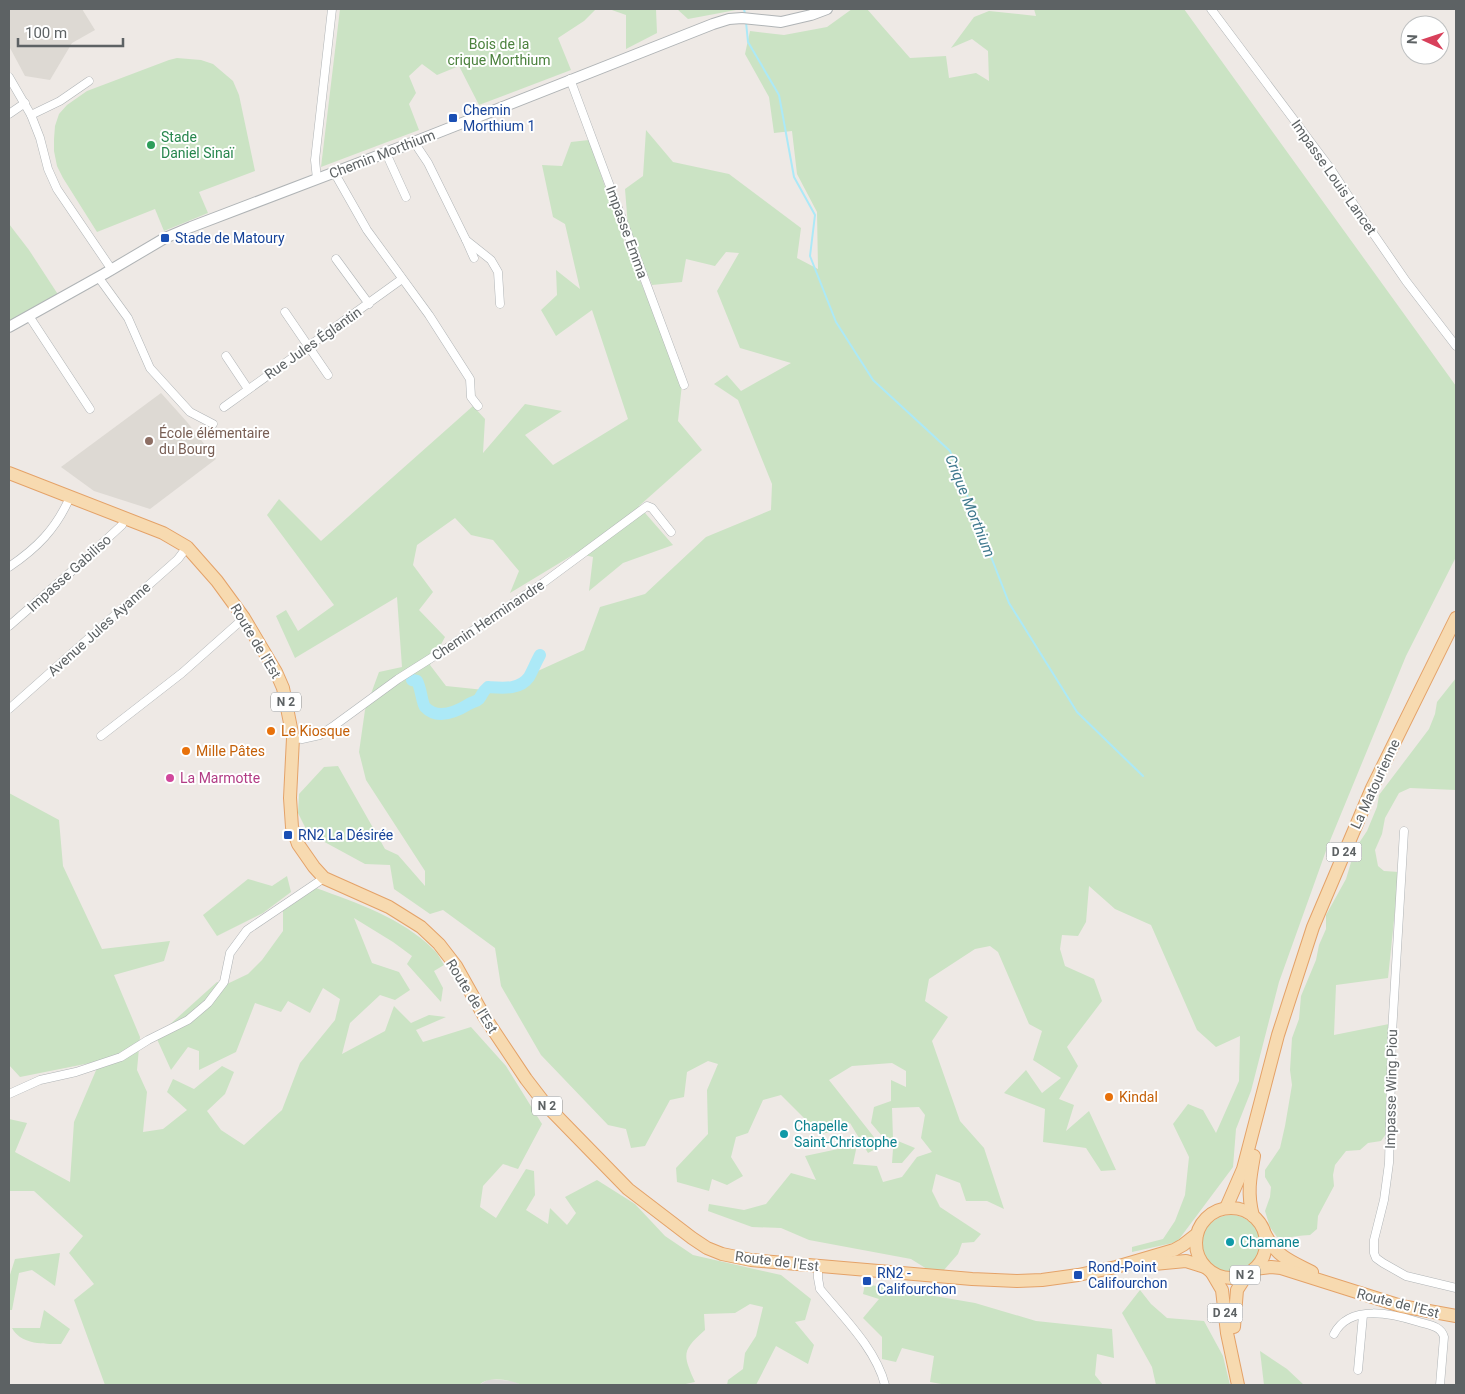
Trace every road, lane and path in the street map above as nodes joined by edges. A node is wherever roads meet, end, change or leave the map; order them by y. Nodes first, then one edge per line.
1 (332, 9) edge
2 (827, 9) edge
3 (1212, 9) edge
4 (811, 12) edge
5 (9, 77) edge
6 (570, 79) junction
7 (88, 81) dead end
8 (25, 103) junction
9 (9, 114) edge
10 (31, 115) junction
11 (414, 142) junction
12 (386, 153) junction
13 (334, 172) junction
14 (316, 179) junction
15 (406, 197) dead end
16 (466, 240) junction
17 (474, 258) dead end
18 (336, 259) dead end
19 (112, 270) junction
20 (99, 278) junction
21 (402, 279) junction
22 (369, 304) junction
23 (500, 304) dead end
24 (285, 312) dead end
25 (29, 316) junction
26 (9, 327) edge
27 (1456, 346) edge
28 (308, 347) junction
29 (226, 356) dead end
30 (328, 376) dead end
31 (684, 385) dead end
32 (248, 389) junction
33 (478, 406) dead end
34 (224, 407) dead end
35 (90, 409) dead end
36 (213, 424) dead end
37 (9, 473) edge
38 (70, 497) junction
39 (126, 517) junction
40 (671, 532) dead end
41 (187, 547) junction
42 (9, 567) edge
43 (244, 618) junction
44 (1456, 618) edge
45 (9, 626) edge
46 (9, 709) edge
47 (101, 736) dead end
48 (293, 738) junction
49 (1404, 831) dead end
50 (324, 878) junction
51 (9, 1094) edge
52 (1262, 1099) junction
53 (1226, 1208) junction
54 (1253, 1216) junction
55 (1197, 1234) junction
56 (1264, 1234) junction
57 (818, 1267) junction
58 (1116, 1267) junction
59 (1209, 1270) junction
60 (1251, 1271) junction
61 (1341, 1287) junction
62 (1456, 1288) edge
63 (1400, 1311) junction
64 (1363, 1315) junction
65 (1456, 1316) edge
66 (1334, 1334) dead end
67 (1233, 1355) junction
68 (1358, 1370) dead end
69 (885, 1385) edge
70 (1238, 1385) edge
71 (1440, 1385) edge

1 - 14 street
2 - 4 street, Chemin Morthium
3 - 27 street, Impasse Louis Lancet
4 - 6 street, Chemin Morthium
5 - 8 street
6 - 11 street, Chemin Morthium
6 - 31 street, Impasse Emma
7 - 10 street
8 - 9 street
8 - 10 street
10 - 19 street
11 - 12 street, Chemin Morthium
11 - 16 street
12 - 13 street, Chemin Morthium
12 - 15 street
13 - 14 street, Chemin Morthium
13 - 21 street
14 - 19 street, Chemin Morthium
16 - 17 street
16 - 23 street
18 - 22 street
19 - 20 street, Chemin Morthium
20 - 25 street, Chemin Morthium
20 - 36 street
21 - 22 street, Rue Jules Églantin
21 - 33 street
22 - 28 street, Rue Jules Églantin
24 - 28 street
25 - 26 street, Chemin Morthium
25 - 35 street
28 - 30 street
28 - 32 street, Rue Jules Églantin
29 - 32 street
32 - 34 street, Rue Jules Églantin
37 - 38 main road, Route de l'Est / N 2
38 - 39 main road, Route de l'Est / N 2
38 - 42 street
39 - 41 main road, Route de l'Est / N 2
39 - 45 street, Impasse Gabiliso
40 - 48 street, Chemin Herminandre
41 - 43 main road, Route de l'Est / N 2
41 - 46 street, Avenue Jules Ayanne
43 - 47 street
43 - 48 main road, Route de l'Est / N 2
44 - 52 main road, La Matourienne / D 24
48 - 50 main road, Route de l'Est / N 2
49 - 62 street, Impasse Wing Piou
50 - 51 street
50 - 57 main road, Route de l'Est / N 2
52 - 53 main road, La Matourienne / D 24
52 - 54 main road, La Matourienne / D 24
53 - 54 main road
53 - 55 main road, N 2
54 - 56 main road, N 2
55 - 58 main road, Route de l'Est / N 2
55 - 59 main road
56 - 60 main road, N 2
56 - 61 main road, Route de l'Est / N 2
57 - 58 main road, Route de l'Est / N 2
57 - 69 street
58 - 59 main road, Route de l'Est / N 2
59 - 60 main road, N 2
59 - 67 main road, D 24
60 - 61 main road, Route de l'Est / N 2
60 - 67 main road, D 24
61 - 63 main road, Route de l'Est / N 2
63 - 64 street
63 - 65 main road, Route de l'Est / N 2
63 - 71 street
64 - 66 street
64 - 68 street
67 - 70 main road, D 24

